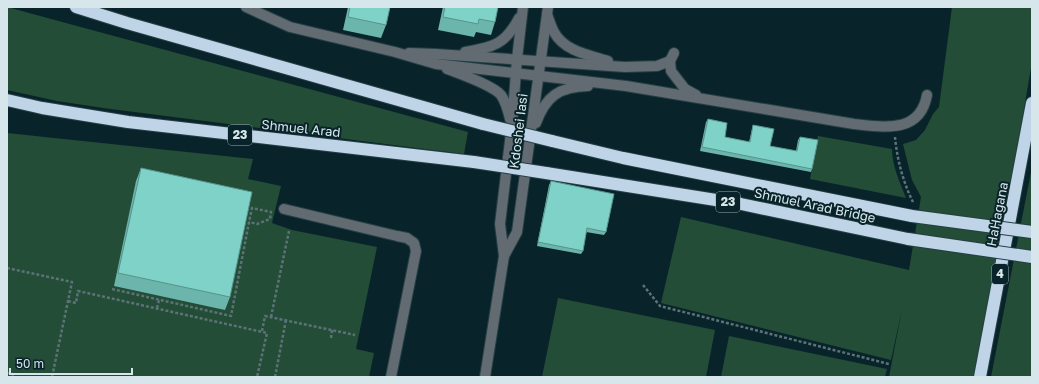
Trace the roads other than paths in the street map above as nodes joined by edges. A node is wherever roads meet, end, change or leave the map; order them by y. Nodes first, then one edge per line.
1 (76, 7) edge
2 (246, 7) edge
3 (523, 9) edge
4 (547, 10) edge
5 (395, 52) junction
6 (436, 54) junction
7 (517, 59) junction
8 (540, 60) junction
9 (436, 64) junction
10 (625, 67) junction
11 (516, 73) junction
12 (537, 76) junction
13 (626, 86) junction
14 (927, 95) dead end
15 (705, 99) junction
16 (7, 100) edge
17 (1032, 103) edge
18 (512, 124) junction
19 (531, 137) junction
20 (474, 162) joint
21 (284, 209) dead end
22 (1032, 232) edge
23 (504, 256) junction
24 (1032, 257) edge
25 (391, 377) edge
26 (485, 377) edge
27 (980, 377) edge

1 - 22 highway, Shmuel Arad Bridge / 23, bridge
2 - 5 street
3 - 6 street
3 - 7 street, Kdoshei Iasi
4 - 8 street, Kdoshei Iasi
4 - 10 street
5 - 6 street
5 - 9 street
6 - 7 street
7 - 8 street
7 - 11 street, Kdoshei Iasi
8 - 10 street
8 - 12 street, Kdoshei Iasi
9 - 11 street
9 - 18 street
10 - 15 street
11 - 12 street
11 - 18 street, Kdoshei Iasi
12 - 13 street
12 - 19 street, Kdoshei Iasi
13 - 15 street
13 - 19 street
14 - 15 street
16 - 20 highway, Shmuel Arad / 23
17 - 27 highway, HaHagana / 4
18 - 23 street, Kdoshei Iasi
19 - 23 street, Kdoshei Iasi
20 - 24 highway, Shmuel Arad Bridge / 23, bridge
21 - 25 street
23 - 26 street, Kdoshei Iasi

